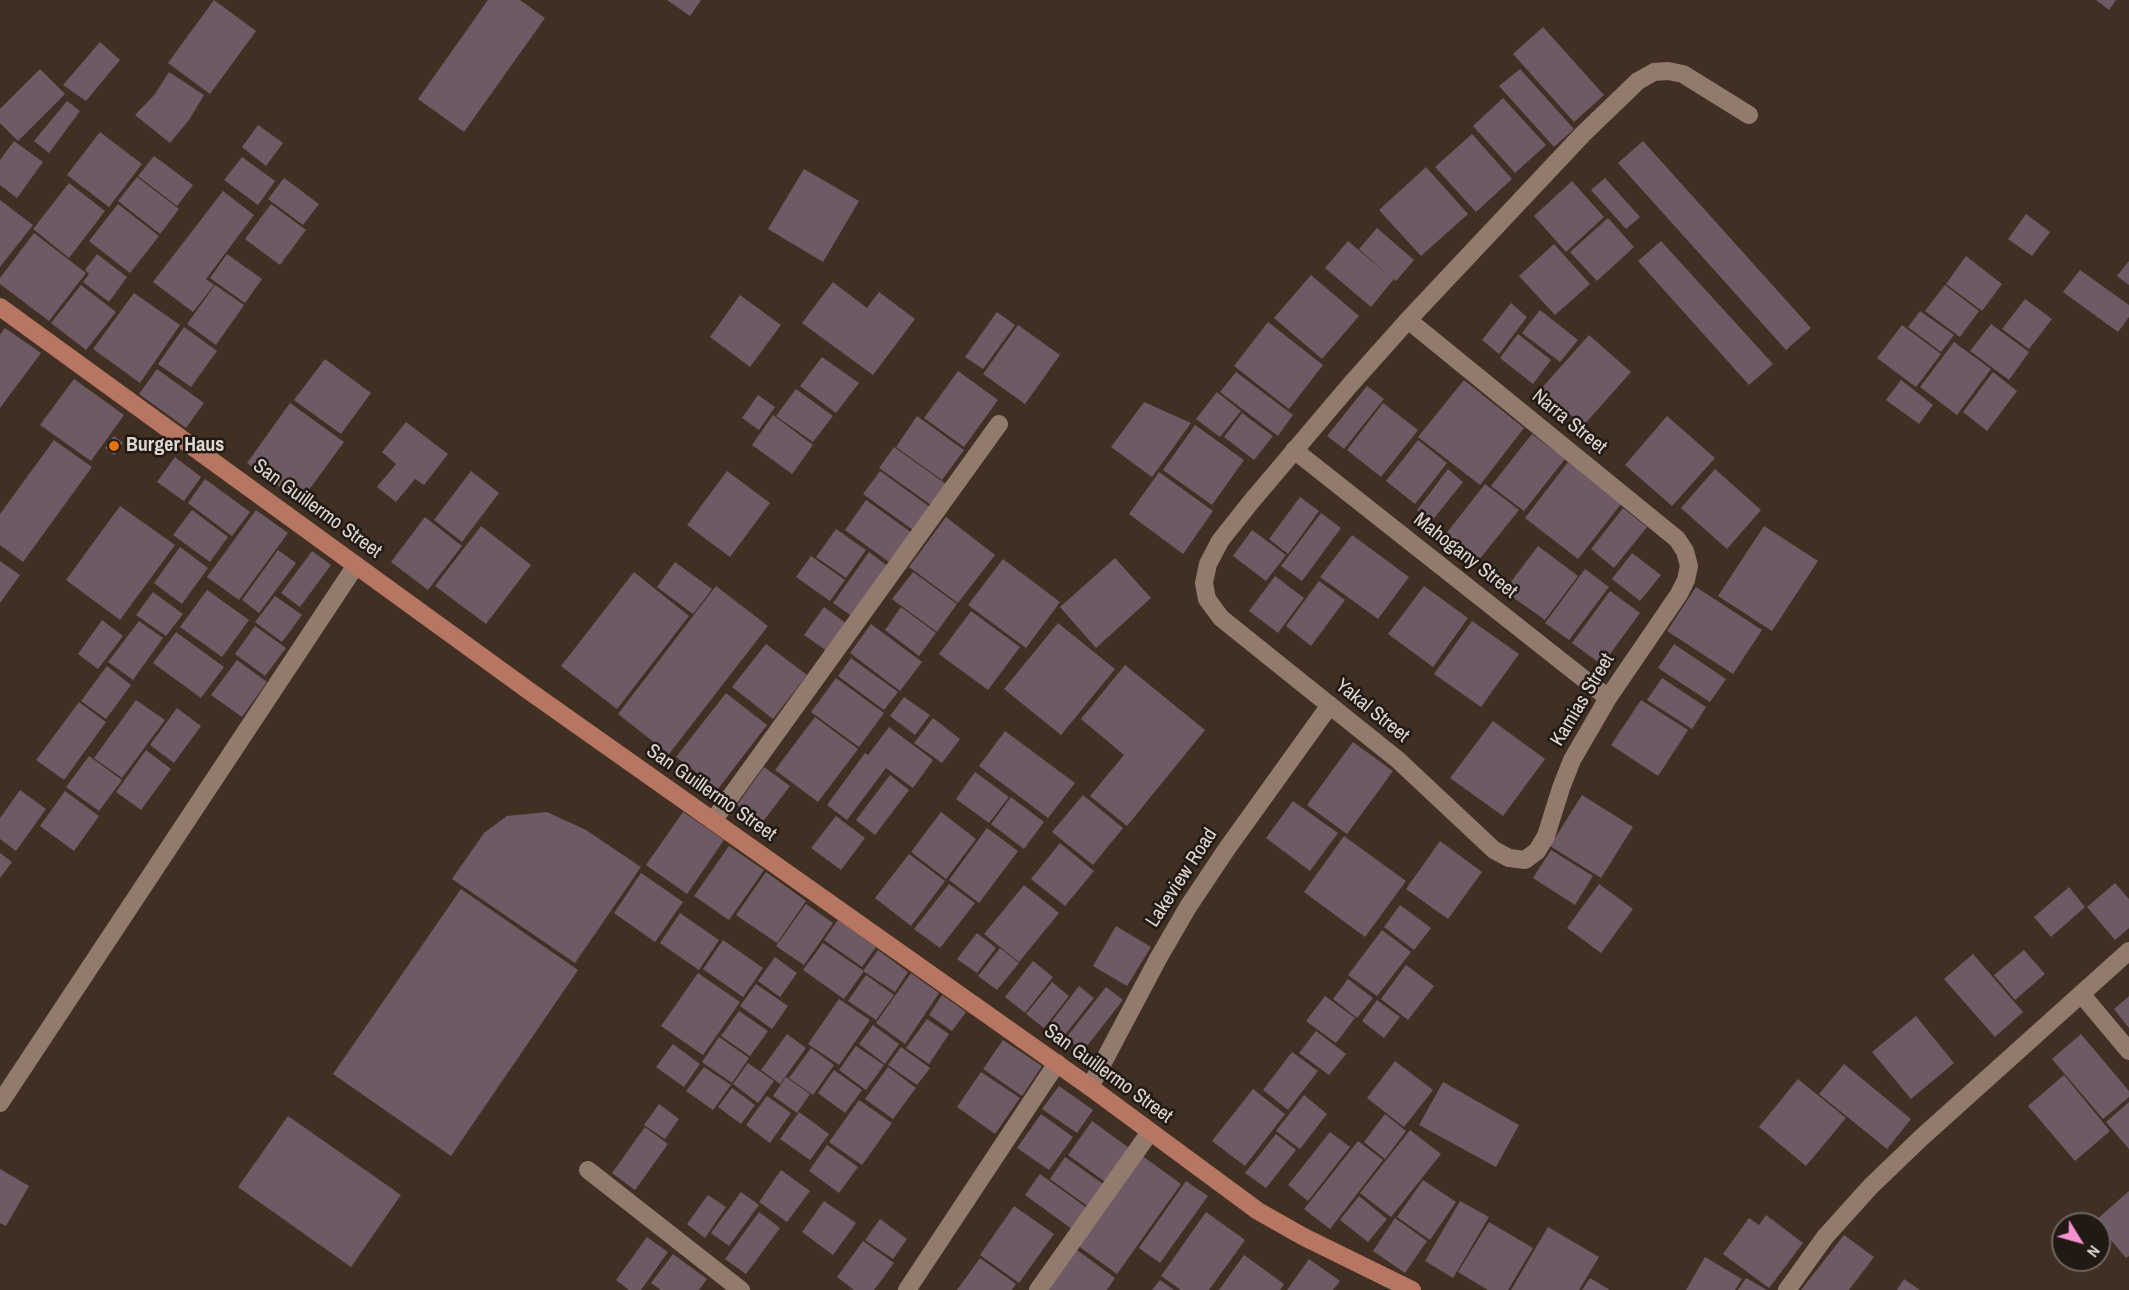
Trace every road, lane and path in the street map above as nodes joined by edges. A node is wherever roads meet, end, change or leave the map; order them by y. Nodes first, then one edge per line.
1 (1749, 115) dead end
2 (0, 307) edge
3 (1408, 320) junction
4 (999, 424) dead end
5 (1294, 450) junction
6 (356, 565) junction
7 (1689, 566) joint
8 (1608, 698) junction
9 (1330, 705) junction
10 (713, 821) junction
11 (1525, 860) joint
12 (2129, 951) edge
13 (2082, 995) junction
14 (2129, 1051) edge
15 (1056, 1063) junction
16 (1090, 1087) junction
17 (0, 1103) edge
18 (1150, 1132) junction
19 (588, 1170) dead end
20 (741, 1290) edge
21 (907, 1290) edge
22 (1038, 1290) edge
23 (1412, 1290) edge
24 (1787, 1290) edge

1 - 3 street
2 - 6 main road, San Guillermo Street
3 - 5 street
3 - 7 street, Narra Street
4 - 10 street
5 - 8 street, Mahogany Street
5 - 9 street, Yakal Street
6 - 10 main road, San Guillermo Street
6 - 17 street
7 - 8 street, Kamias Street
8 - 11 street, Kamias Street
9 - 11 street, Yakal Street
9 - 16 street, Lakeview Road
10 - 15 main road, San Guillermo Street
12 - 13 street
13 - 14 street
13 - 24 street
15 - 16 main road, San Guillermo Street
15 - 21 street
16 - 18 main road, San Guillermo Street
18 - 22 street
18 - 23 main road, San Guillermo Street
19 - 20 street

